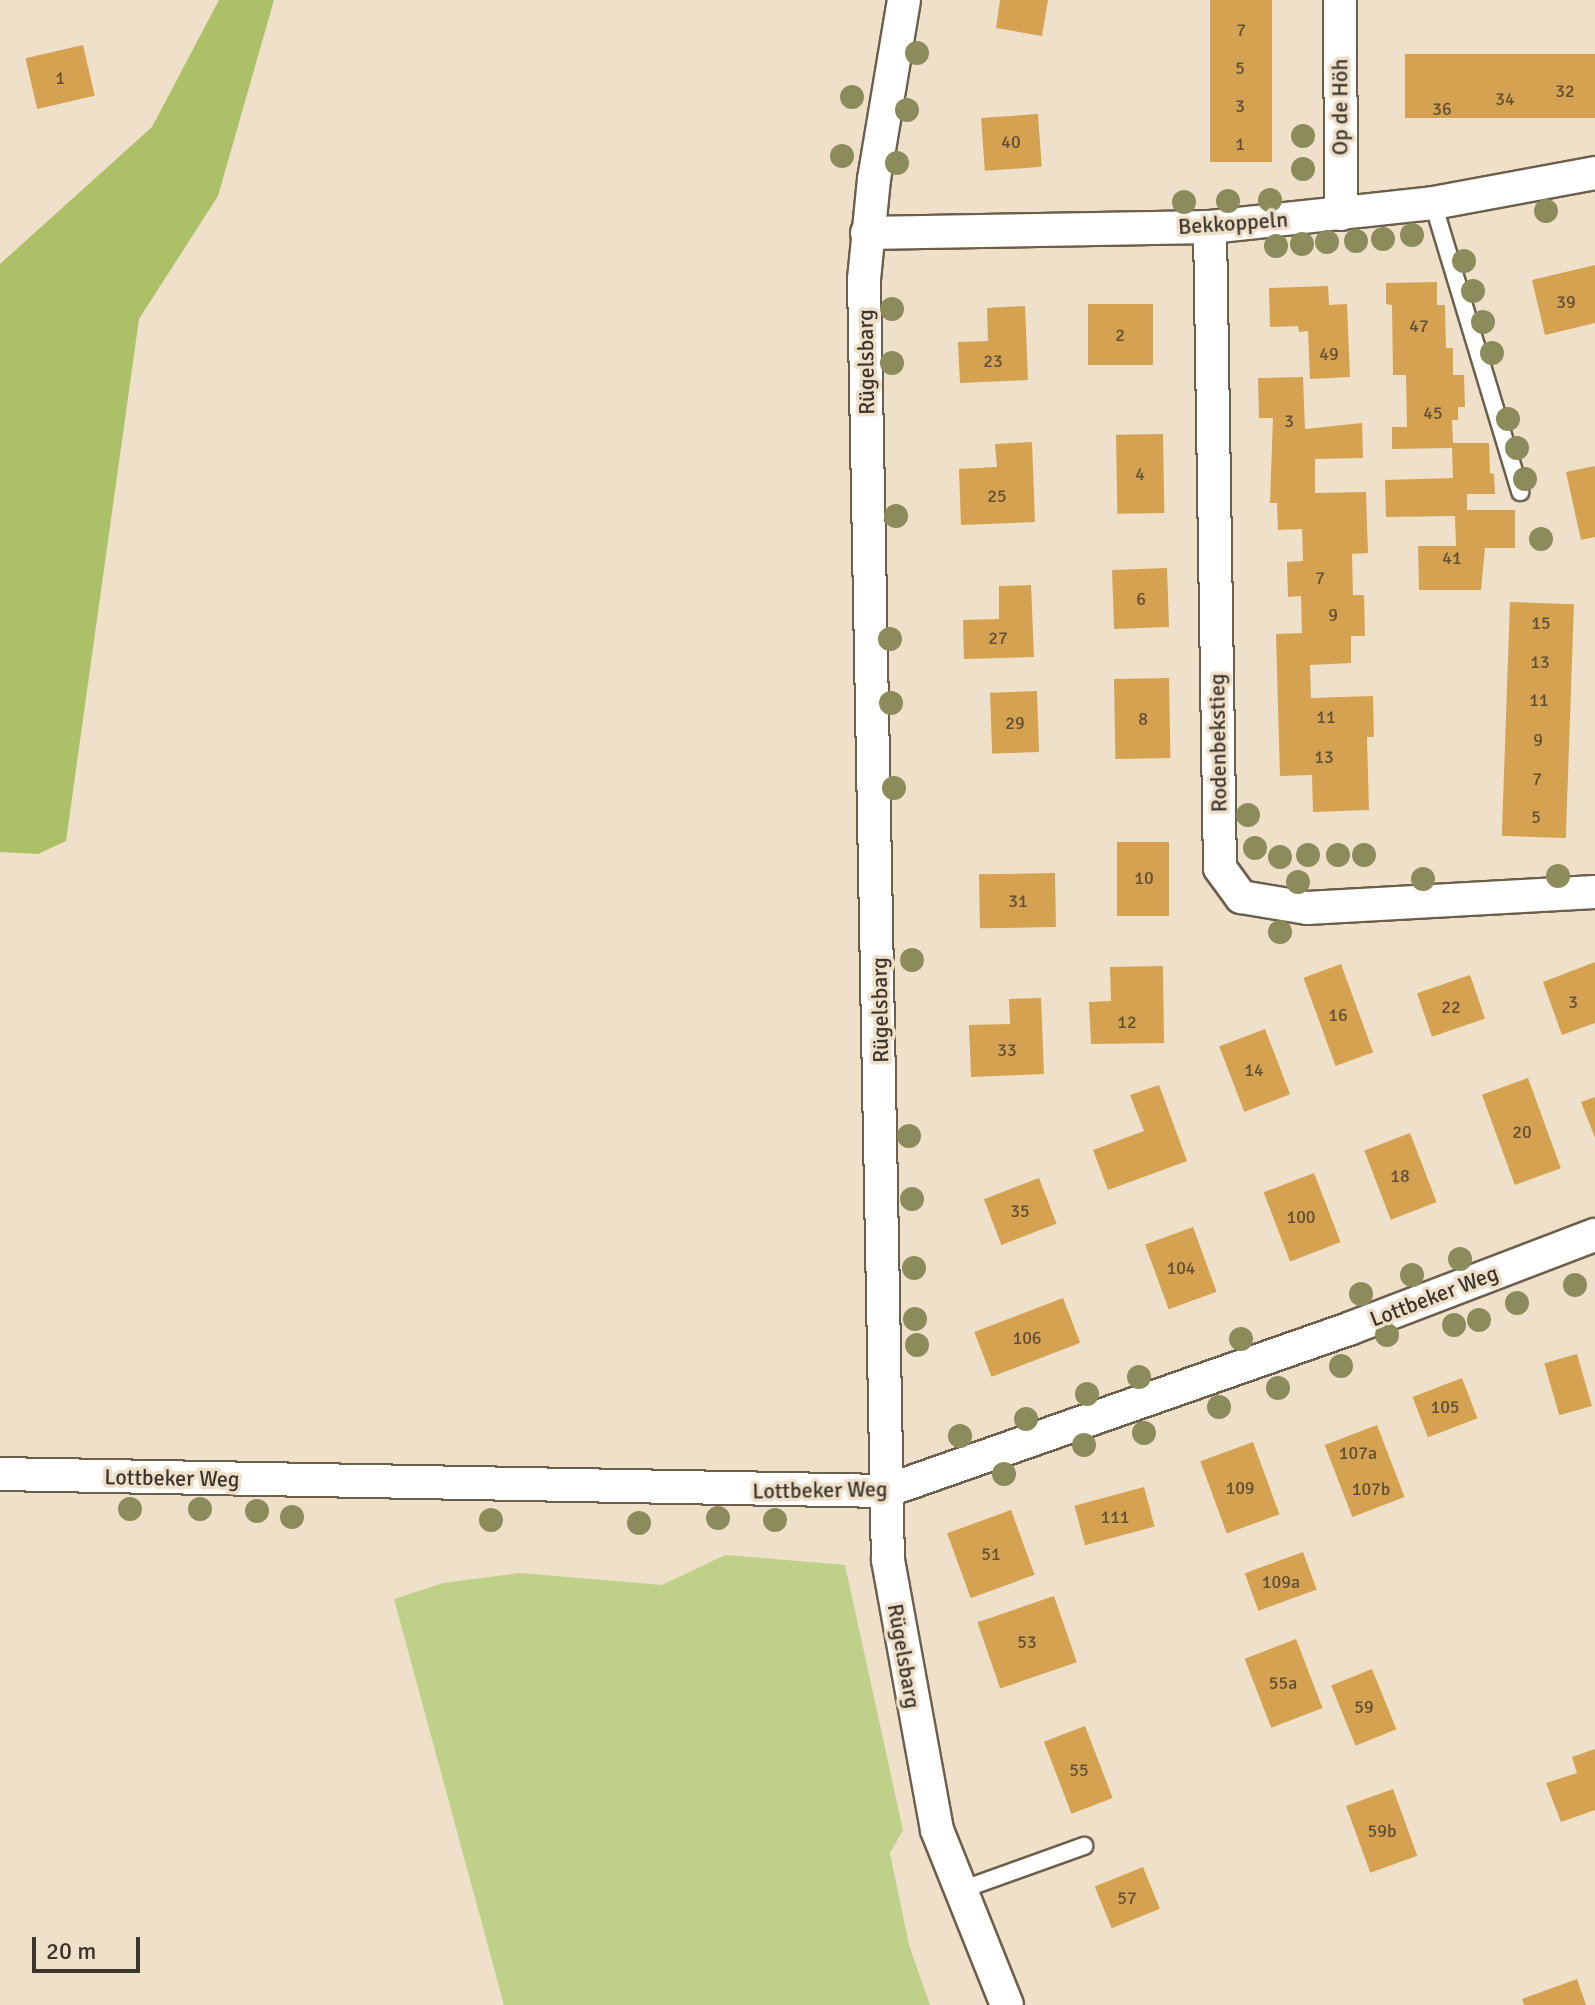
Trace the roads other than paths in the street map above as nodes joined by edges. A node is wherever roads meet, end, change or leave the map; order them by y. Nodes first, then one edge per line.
1 (904, 0) edge
2 (1340, 0) edge
3 (1595, 173) edge
4 (1433, 203) junction
5 (1341, 214) junction
6 (1210, 227) junction
7 (867, 233) junction
8 (1520, 492) dead end
9 (1595, 892) edge
10 (1595, 1235) edge
11 (0, 1474) edge
12 (886, 1491) junction
13 (1084, 1846) dead end
14 (961, 1890) junction
15 (1007, 2005) edge

1 - 7 street, Rügelsbarg
2 - 5 street, Op de Höh
3 - 4 street, Bekkoppeln
4 - 5 street, Bekkoppeln
4 - 8 lane
5 - 6 street, Bekkoppeln
6 - 7 street, Bekkoppeln
6 - 9 street, Rodenbekstieg
7 - 12 street, Rügelsbarg
10 - 12 street, Lottbeker Weg
11 - 12 street, Lottbeker Weg
12 - 14 street, Rügelsbarg
13 - 14 lane
14 - 15 street, Rügelsbarg

